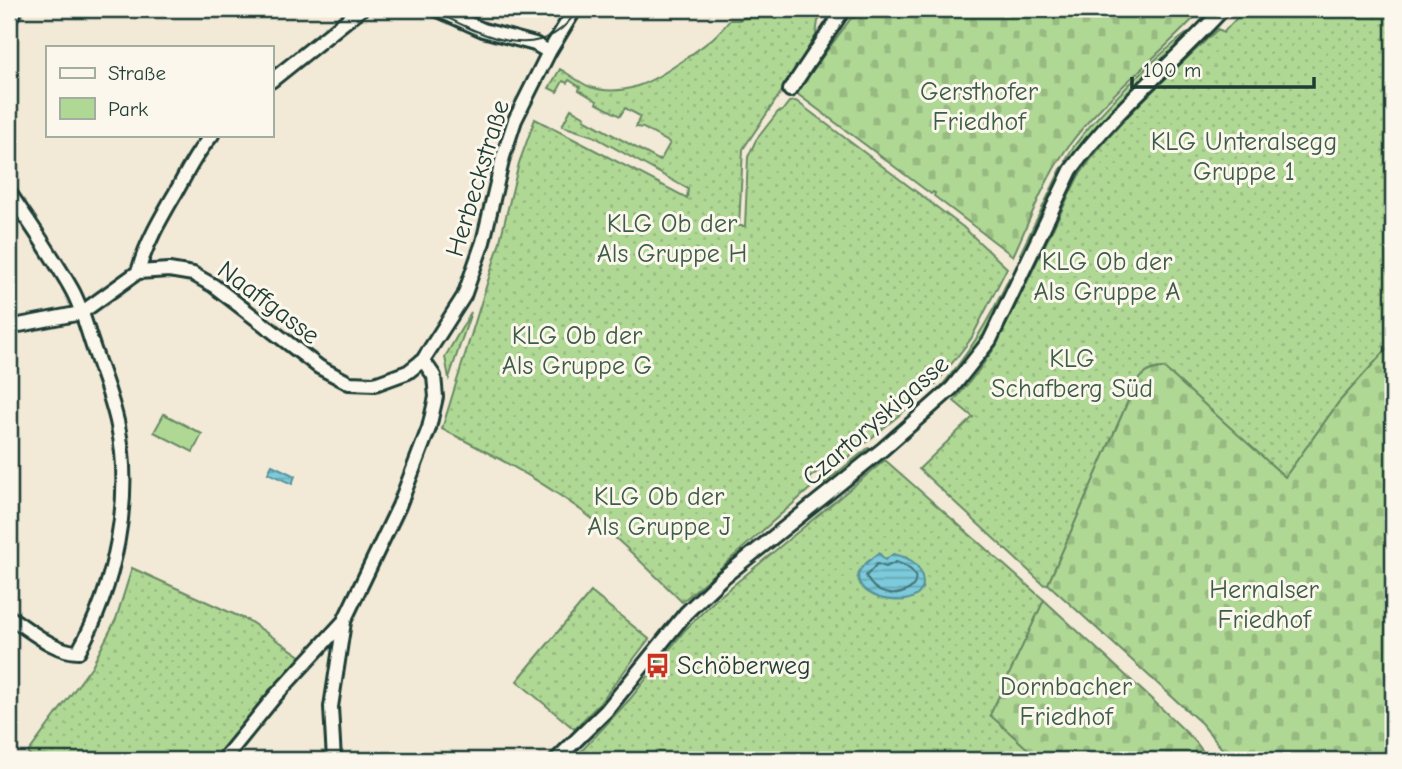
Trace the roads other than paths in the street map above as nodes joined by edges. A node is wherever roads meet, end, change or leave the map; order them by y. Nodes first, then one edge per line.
1 (16, 9) edge
2 (361, 9) edge
3 (436, 9) edge
4 (575, 9) edge
5 (844, 9) edge
6 (1223, 9) edge
7 (9, 19) edge
8 (549, 52) junction
9 (273, 79) edge
10 (790, 90) dead end
11 (211, 136) edge
12 (9, 192) edge
13 (138, 272) junction
14 (81, 313) junction
15 (9, 327) edge
16 (423, 360) junction
17 (9, 617) edge
18 (344, 621) junction
19 (223, 760) edge
20 (334, 760) edge
21 (556, 760) edge

1 - 7 street
2 - 9 street
3 - 8 street
4 - 8 street, Herbeckstraße
5 - 10 street
6 - 21 street, Czartoryskigasse
8 - 16 street, Herbeckstraße
11 - 13 street
12 - 14 street
13 - 14 street
13 - 16 street, Naaffgasse
14 - 15 street
14 - 17 street
16 - 18 street
18 - 19 street
18 - 20 street

